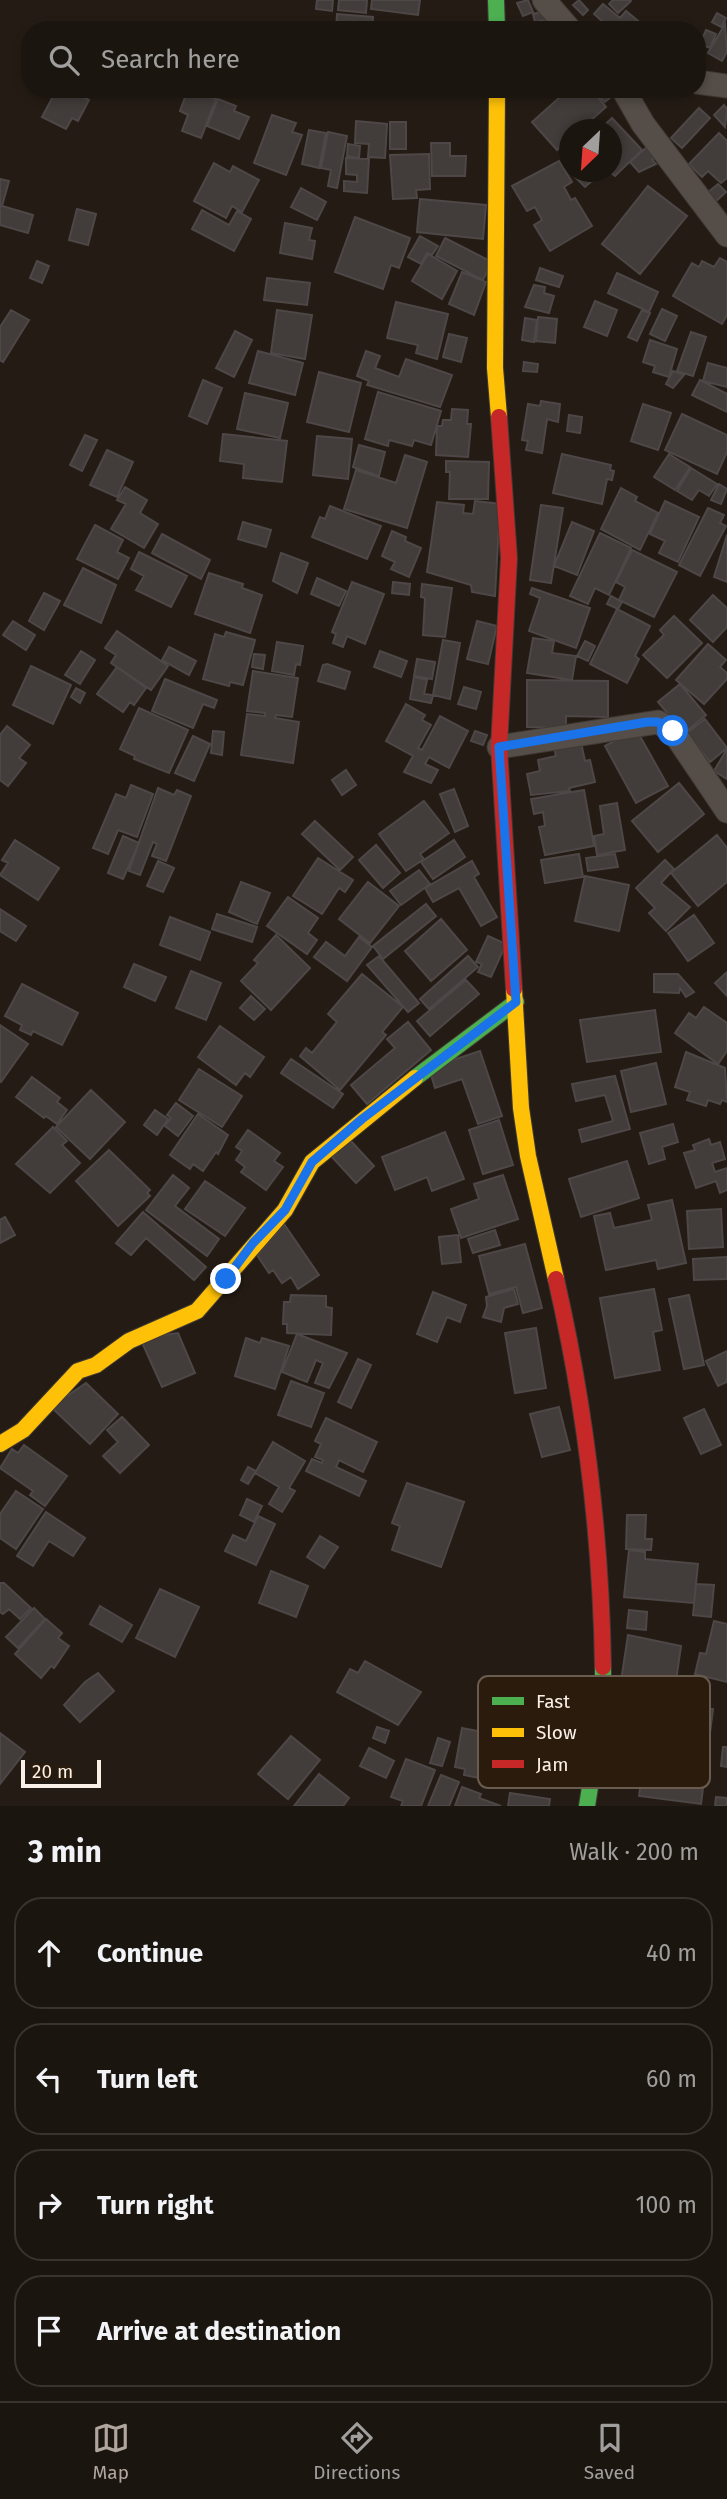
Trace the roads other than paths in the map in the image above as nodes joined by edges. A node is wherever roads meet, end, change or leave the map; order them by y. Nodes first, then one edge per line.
1 (496, 0) edge
2 (544, 0) edge
3 (497, 21) edge
4 (562, 21) edge
5 (706, 83) edge
6 (727, 86) edge
7 (497, 98) edge
8 (629, 98) edge
9 (727, 235) edge
10 (499, 747) junction
11 (727, 811) edge
12 (516, 1002) junction
13 (0, 1444) edge
14 (603, 1676) edge
15 (590, 1788) edge
16 (587, 1806) edge

1 - 3 main road
2 - 4 street
5 - 6 street
7 - 10 main road
8 - 9 street
10 - 11 street
10 - 12 main road
12 - 13 main road
12 - 14 main road
15 - 16 main road

